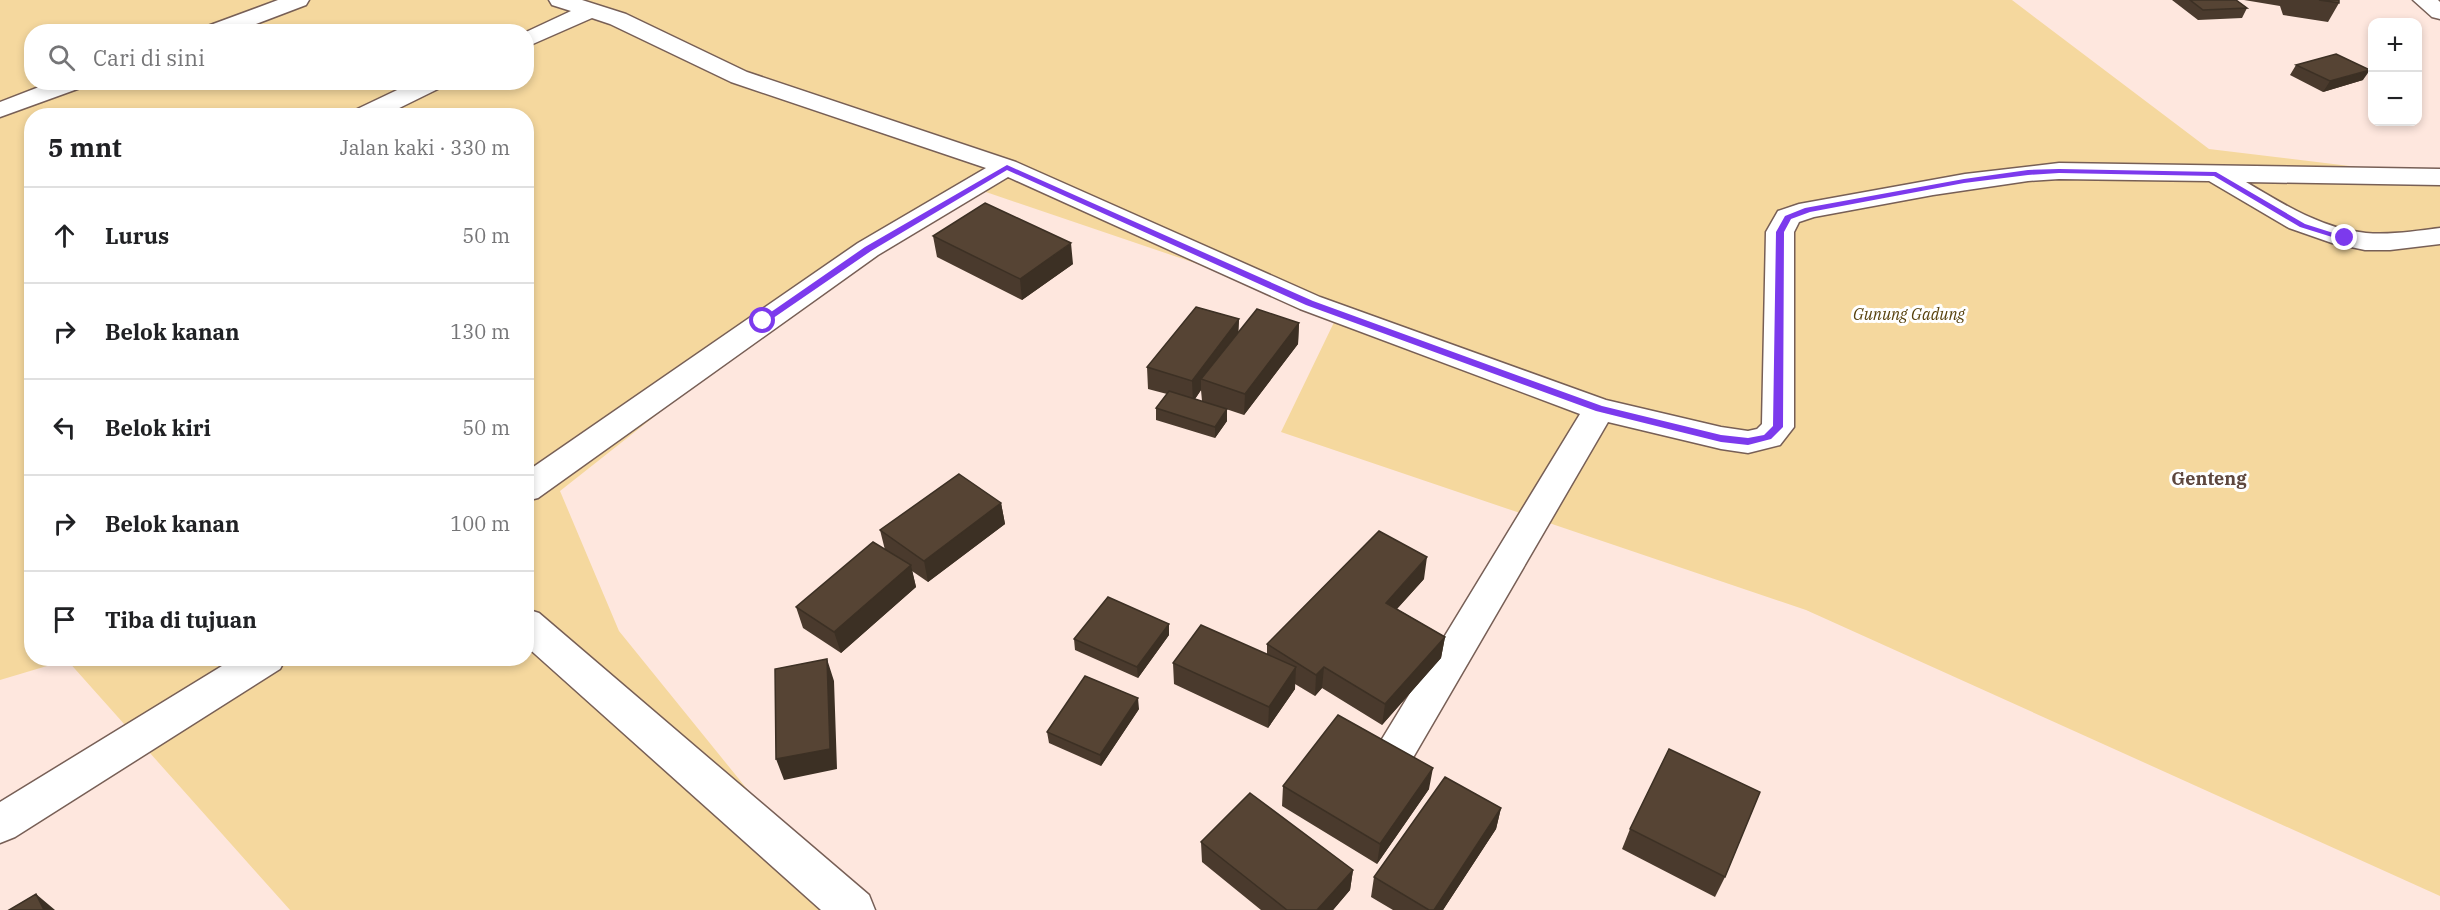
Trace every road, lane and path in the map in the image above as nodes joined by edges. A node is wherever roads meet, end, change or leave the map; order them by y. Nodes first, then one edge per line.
1 (298, 0) edge
2 (560, 0) edge
3 (2424, 0) edge
4 (591, 10) junction
5 (2440, 12) edge
6 (234, 24) edge
7 (534, 36) edge
8 (54, 90) edge
9 (417, 90) edge
10 (379, 108) edge
11 (0, 110) edge
12 (1007, 167) junction
13 (2216, 174) junction
14 (2408, 177) junction
15 (2440, 177) edge
16 (2440, 200) edge
17 (2440, 236) edge
18 (1599, 409) junction
19 (534, 483) edge
20 (534, 630) edge
21 (254, 666) edge
22 (1393, 756) edge
23 (0, 824) edge
24 (854, 910) edge

1 - 6 street
2 - 4 street
3 - 5 street
4 - 7 street
4 - 12 street
8 - 11 street
9 - 10 street
12 - 18 street
12 - 19 street
13 - 14 street
13 - 17 street
13 - 18 street
14 - 15 street
14 - 16 street
18 - 22 street
20 - 24 street
21 - 23 street

